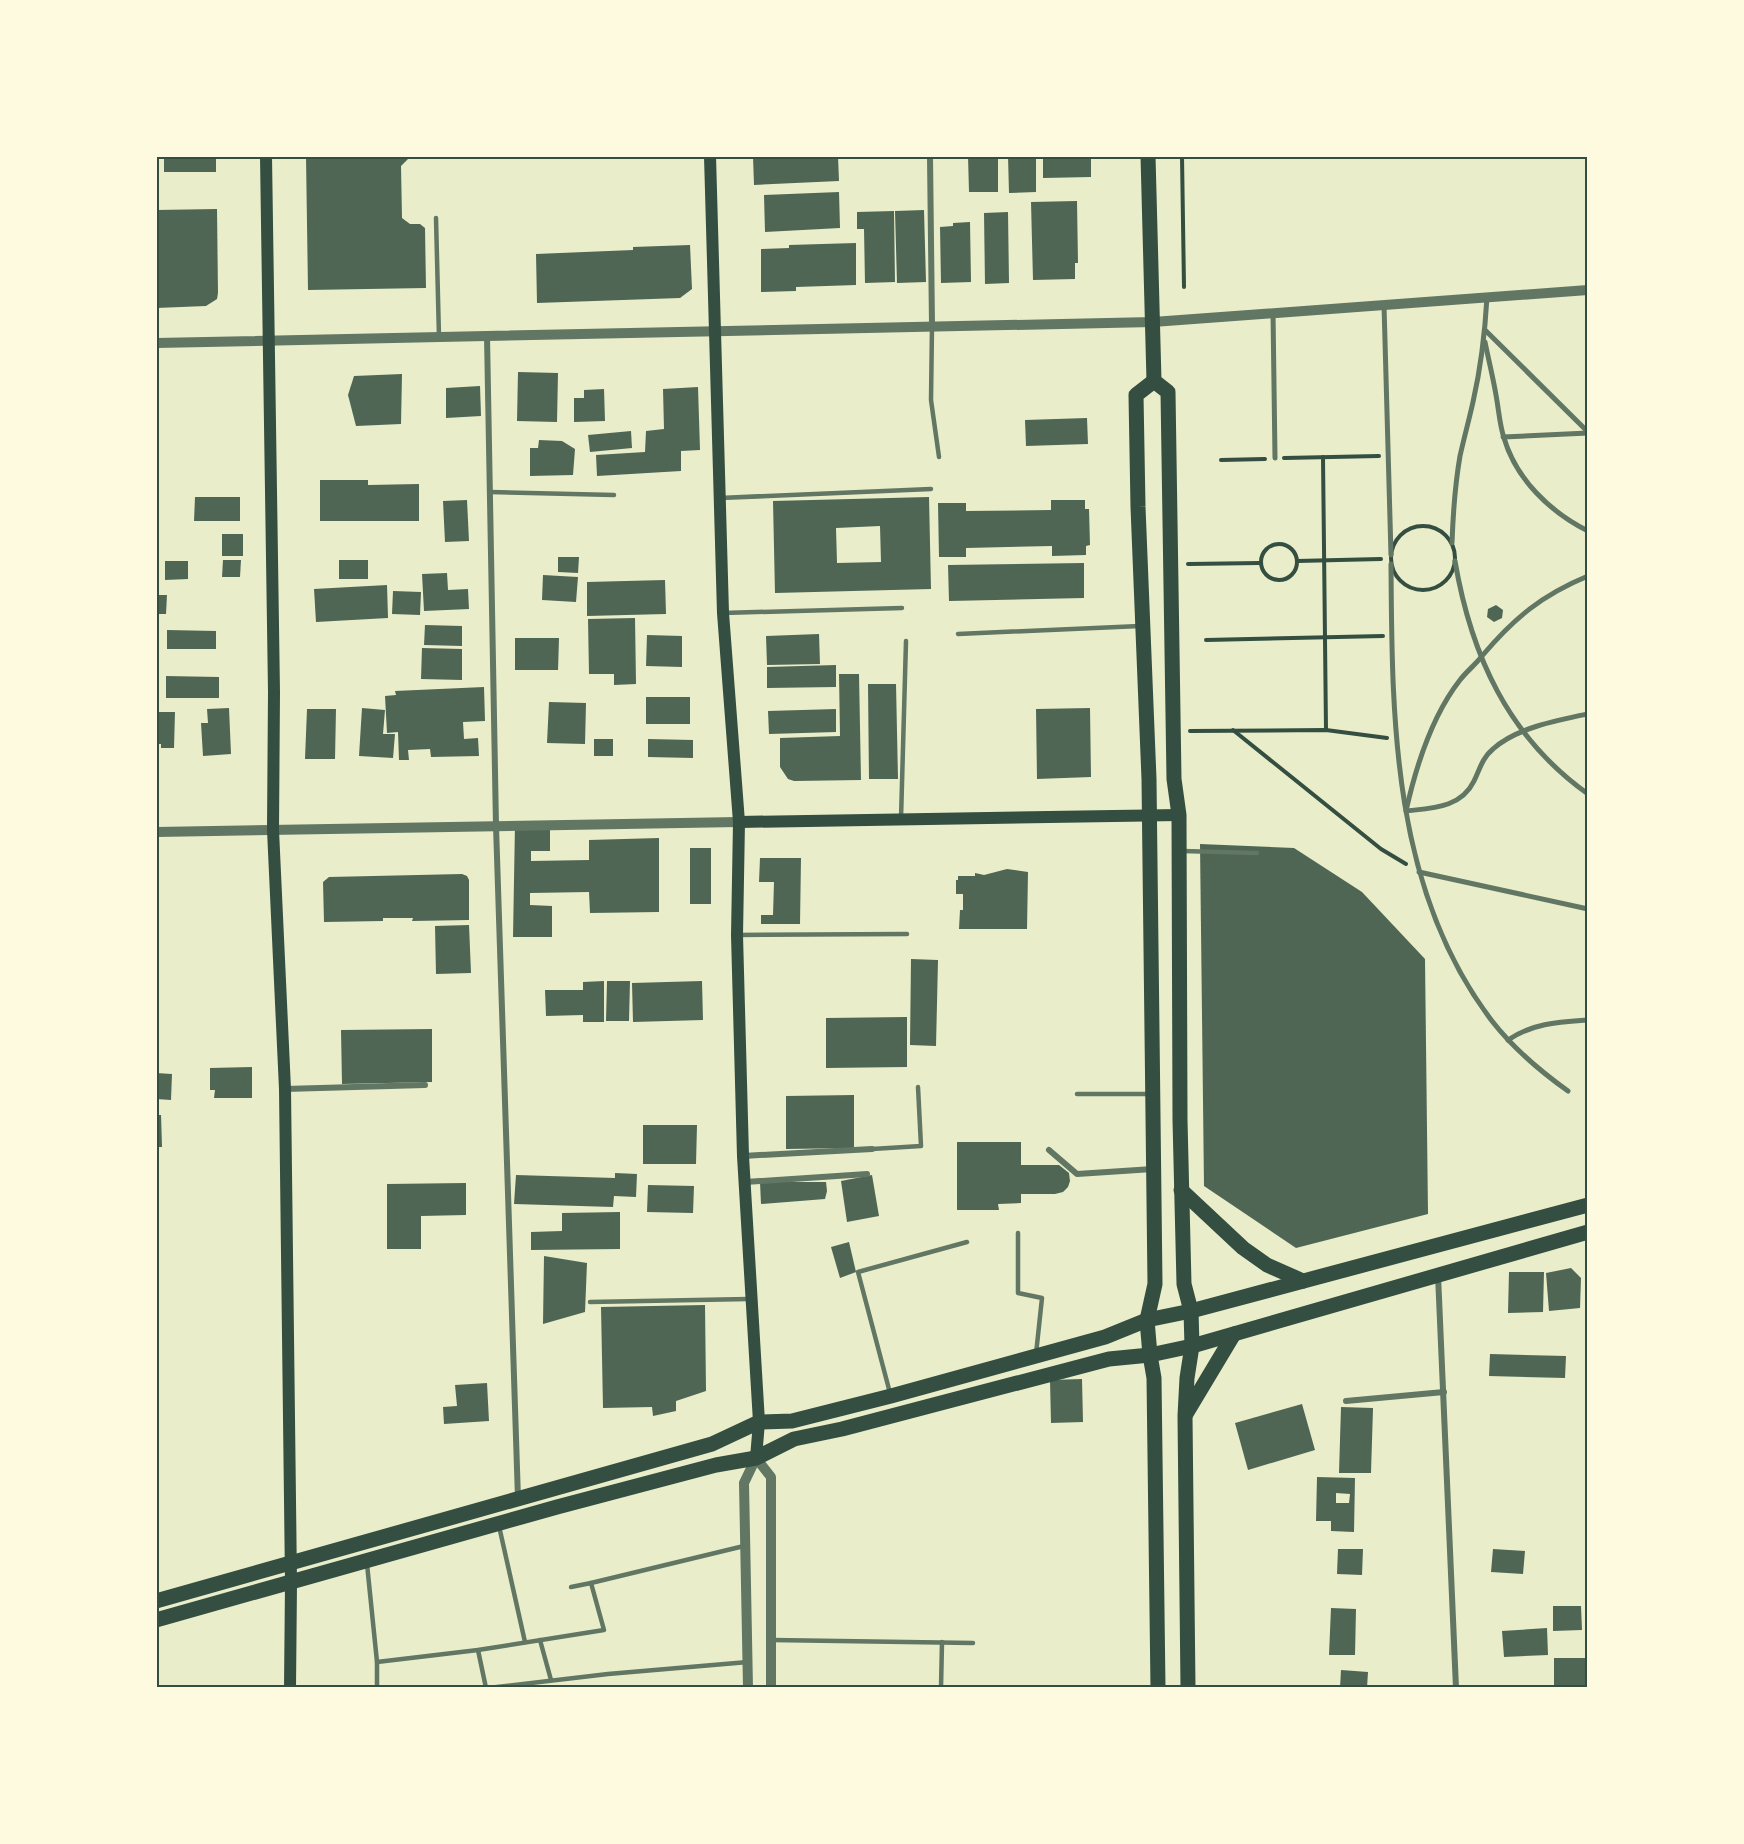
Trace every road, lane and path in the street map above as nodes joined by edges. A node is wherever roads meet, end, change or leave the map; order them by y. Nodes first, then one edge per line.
1 (266, 156) edge
2 (710, 156) edge
3 (930, 156) edge
4 (1148, 156) edge
5 (1182, 156) edge
6 (436, 218) dead end
7 (1184, 287) dead end
8 (1588, 290) edge
9 (1487, 297) junction
10 (1384, 305) junction
11 (1273, 312) junction
12 (1153, 322) junction
13 (932, 326) junction
14 (1485, 330) junction
15 (715, 331) junction
16 (487, 336) junction
17 (439, 337) junction
18 (1484, 338) junction
19 (269, 341) junction
20 (156, 343) edge
21 (1154, 381) junction
22 (1588, 433) edge
23 (1503, 437) junction
24 (1388, 455) junction
25 (939, 457) dead end
26 (1323, 457) junction
27 (1275, 458) junction
28 (1221, 460) dead end
29 (931, 489) dead end
30 (490, 492) junction
31 (614, 495) dead end
32 (720, 498) junction
33 (1588, 531) edge
34 (1452, 543) junction
35 (1391, 559) junction
36 (1297, 561) junction
37 (1324, 561) junction
38 (1455, 561) junction
39 (1260, 562) junction
40 (1188, 564) dead end
41 (1588, 576) edge
42 (902, 608) dead end
43 (723, 613) junction
44 (1143, 625) junction
45 (958, 634) dead end
46 (1392, 636) junction
47 (1325, 637) junction
48 (1206, 640) dead end
49 (906, 641) dead end
50 (1481, 658) junction
51 (1588, 714) edge
52 (1233, 730) junction
53 (1326, 730) junction
54 (1190, 731) dead end
55 (1524, 732) junction
56 (1396, 739) junction
57 (1588, 794) edge
58 (1406, 811) junction
59 (1149, 815) junction
60 (1179, 815) junction
61 (901, 819) junction
62 (739, 822) junction
63 (496, 826) junction
64 (273, 830) junction
65 (156, 832) edge
66 (1179, 851) junction
67 (1257, 852) dead end
68 (1419, 872) junction
69 (1588, 909) edge
70 (907, 934) dead end
71 (737, 935) junction
72 (1588, 1020) edge
73 (1508, 1040) junction
74 (424, 1085) dead end
75 (918, 1087) dead end
76 (285, 1089) junction
77 (1568, 1091) dead end
78 (1077, 1094) dead end
79 (1152, 1095) junction
80 (872, 1149) joint
81 (1049, 1150) dead end
82 (743, 1156) junction
83 (1153, 1168) junction
84 (867, 1174) dead end
85 (745, 1182) junction
86 (1182, 1190) junction
87 (1588, 1205) edge
88 (1588, 1232) edge
89 (1018, 1233) dead end
90 (967, 1242) dead end
91 (1438, 1275) junction
92 (1303, 1281) junction
93 (752, 1299) junction
94 (590, 1302) dead end
95 (1191, 1311) junction
96 (1147, 1320) junction
97 (1234, 1334) junction
98 (1191, 1346) junction
99 (1150, 1355) junction
100 (1035, 1356) junction
101 (1444, 1392) junction
102 (891, 1396) junction
103 (1346, 1401) dead end
104 (1185, 1416) junction
105 (759, 1422) junction
106 (756, 1458) junction
107 (518, 1500) junction
108 (518, 1518) junction
109 (498, 1524) junction
110 (746, 1545) junction
111 (367, 1561) junction
112 (290, 1564) junction
113 (291, 1583) junction
114 (591, 1583) junction
115 (571, 1587) dead end
116 (156, 1601) edge
117 (156, 1620) edge
118 (540, 1640) junction
119 (772, 1640) junction
120 (525, 1642) junction
121 (942, 1642) junction
122 (973, 1643) dead end
123 (478, 1650) junction
124 (377, 1662) junction
125 (748, 1662) junction
126 (551, 1680) junction
127 (290, 1688) edge
128 (377, 1688) edge
129 (487, 1688) edge
130 (748, 1688) edge
131 (771, 1688) edge
132 (941, 1688) edge
133 (1158, 1688) edge
134 (1188, 1688) edge
135 (1456, 1688) edge

1 - 19 main road
2 - 15 main road
3 - 13 street
4 - 12 main road
5 - 7 path
6 - 17 lane
8 - 9 street
9 - 10 street
9 - 14 street
10 - 11 street
10 - 24 street
11 - 12 street
11 - 27 street
12 - 13 street
12 - 21 main road
13 - 15 street
13 - 25 lane
14 - 18 street
14 - 22 street
15 - 16 street
15 - 32 main road
16 - 17 street
16 - 30 street
17 - 19 street
18 - 23 street
18 - 34 street
19 - 20 street
19 - 64 main road
21 - 44 main road
21 - 60 main road
22 - 23 street
23 - 33 street
24 - 26 path
24 - 35 street
26 - 27 path
26 - 37 path
27 - 28 path
29 - 32 lane
30 - 31 lane
30 - 63 street
32 - 43 main road
34 - 35 path
34 - 38 path
35 - 37 path
35 - 38 path
35 - 46 street
36 - 37 path
36 - 39 path
36 - 39 path
37 - 47 path
38 - 50 street
39 - 40 path
41 - 50 street
42 - 43 lane
43 - 62 main road
44 - 45 lane
44 - 59 main road
46 - 47 path
46 - 56 street
47 - 48 path
47 - 53 path
49 - 61 lane
50 - 55 street
50 - 58 street
51 - 55 street
52 - 53 path
52 - 54 path
52 - 68 path
53 - 56 path
55 - 57 street
55 - 58 street
56 - 58 street
58 - 68 street
59 - 60 main road
59 - 61 main road
59 - 79 main road
60 - 66 main road
61 - 62 main road
62 - 63 street
62 - 71 main road
63 - 64 street
63 - 107 street
64 - 65 street
64 - 76 main road
66 - 67 lane
66 - 86 main road
68 - 69 street
68 - 73 street
70 - 71 lane
71 - 82 main road
72 - 73 street
73 - 77 street
74 - 76 street
75 - 80 lane
76 - 112 main road
78 - 79 lane
79 - 83 main road
80 - 82 street
81 - 83 street
82 - 85 main road
83 - 96 main road
84 - 85 street
85 - 93 main road
86 - 92 main road
86 - 95 main road
87 - 92 main road
88 - 91 main road
89 - 100 lane
90 - 102 lane
91 - 97 main road
91 - 101 street
92 - 95 main road
93 - 94 lane
93 - 105 main road
95 - 96 main road
95 - 98 main road
96 - 99 main road
96 - 100 main road
97 - 98 main road
97 - 104 main road
98 - 99 main road
98 - 104 main road
99 - 106 main road
99 - 133 main road
100 - 102 main road
101 - 103 street
101 - 135 street
102 - 105 main road
104 - 134 main road
105 - 106 main road
105 - 107 main road
106 - 108 main road
106 - 110 street
106 - 119 street
107 - 108 main road
107 - 112 main road
108 - 109 main road
109 - 111 main road
109 - 120 lane
110 - 114 lane
110 - 125 street
111 - 113 main road
111 - 124 lane
112 - 113 main road
112 - 116 main road
113 - 117 main road
113 - 127 main road
114 - 115 lane
114 - 118 lane
118 - 120 lane
118 - 126 lane
119 - 121 lane
119 - 131 street
120 - 123 lane
121 - 122 lane
121 - 132 lane
123 - 124 lane
123 - 129 lane
124 - 128 lane
125 - 126 lane
125 - 130 street
126 - 129 lane

